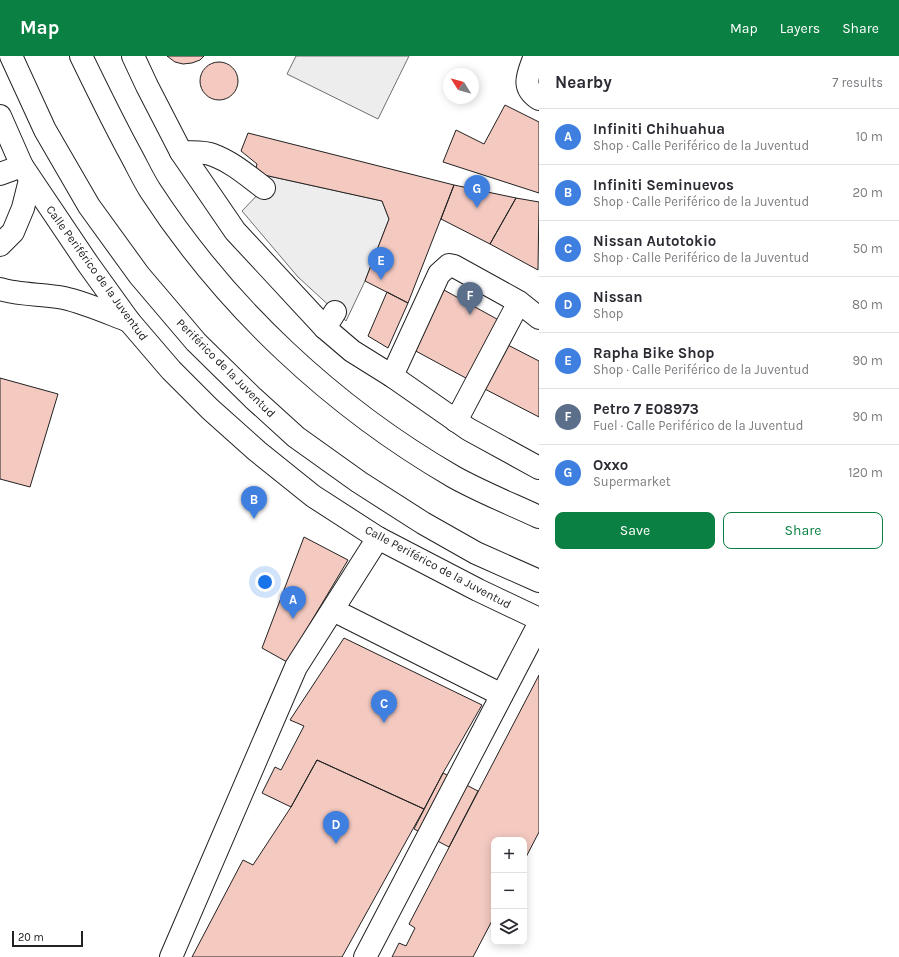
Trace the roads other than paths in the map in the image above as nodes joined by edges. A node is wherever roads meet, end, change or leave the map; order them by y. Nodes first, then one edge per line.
1 (11, 56) edge
2 (81, 56) edge
3 (133, 56) edge
4 (533, 61) dead end
5 (539, 99) edge
6 (0, 116) edge
7 (181, 152) junction
8 (26, 173) junction
9 (0, 174) edge
10 (264, 188) dead end
11 (0, 245) edge
12 (0, 288) edge
13 (518, 302) junction
14 (539, 318) edge
15 (129, 321) junction
16 (392, 376) junction
17 (456, 421) junction
18 (539, 468) edge
19 (539, 517) edge
20 (378, 538) junction
21 (539, 581) edge
22 (333, 610) junction
23 (539, 619) edge
24 (539, 624) edge
25 (502, 695) junction
26 (171, 957) edge
27 (365, 957) edge

1 - 21 main road, Periférico de la Juventud
2 - 19 main road
3 - 7 main road
4 - 5 main road
6 - 8 main road, Calle Periférico de la Juventud
7 - 10 main road
7 - 16 main road
8 - 9 main road
8 - 11 main road
8 - 15 main road, Calle Periférico de la Juventud
12 - 15 main road
13 - 14 main road
13 - 16 main road
13 - 17 main road
15 - 20 main road, Calle Periférico de la Juventud
16 - 17 main road
17 - 18 main road
20 - 22 main road
20 - 23 main road, Calle Periférico de la Juventud
22 - 25 main road
22 - 26 main road
24 - 25 main road
25 - 27 main road

